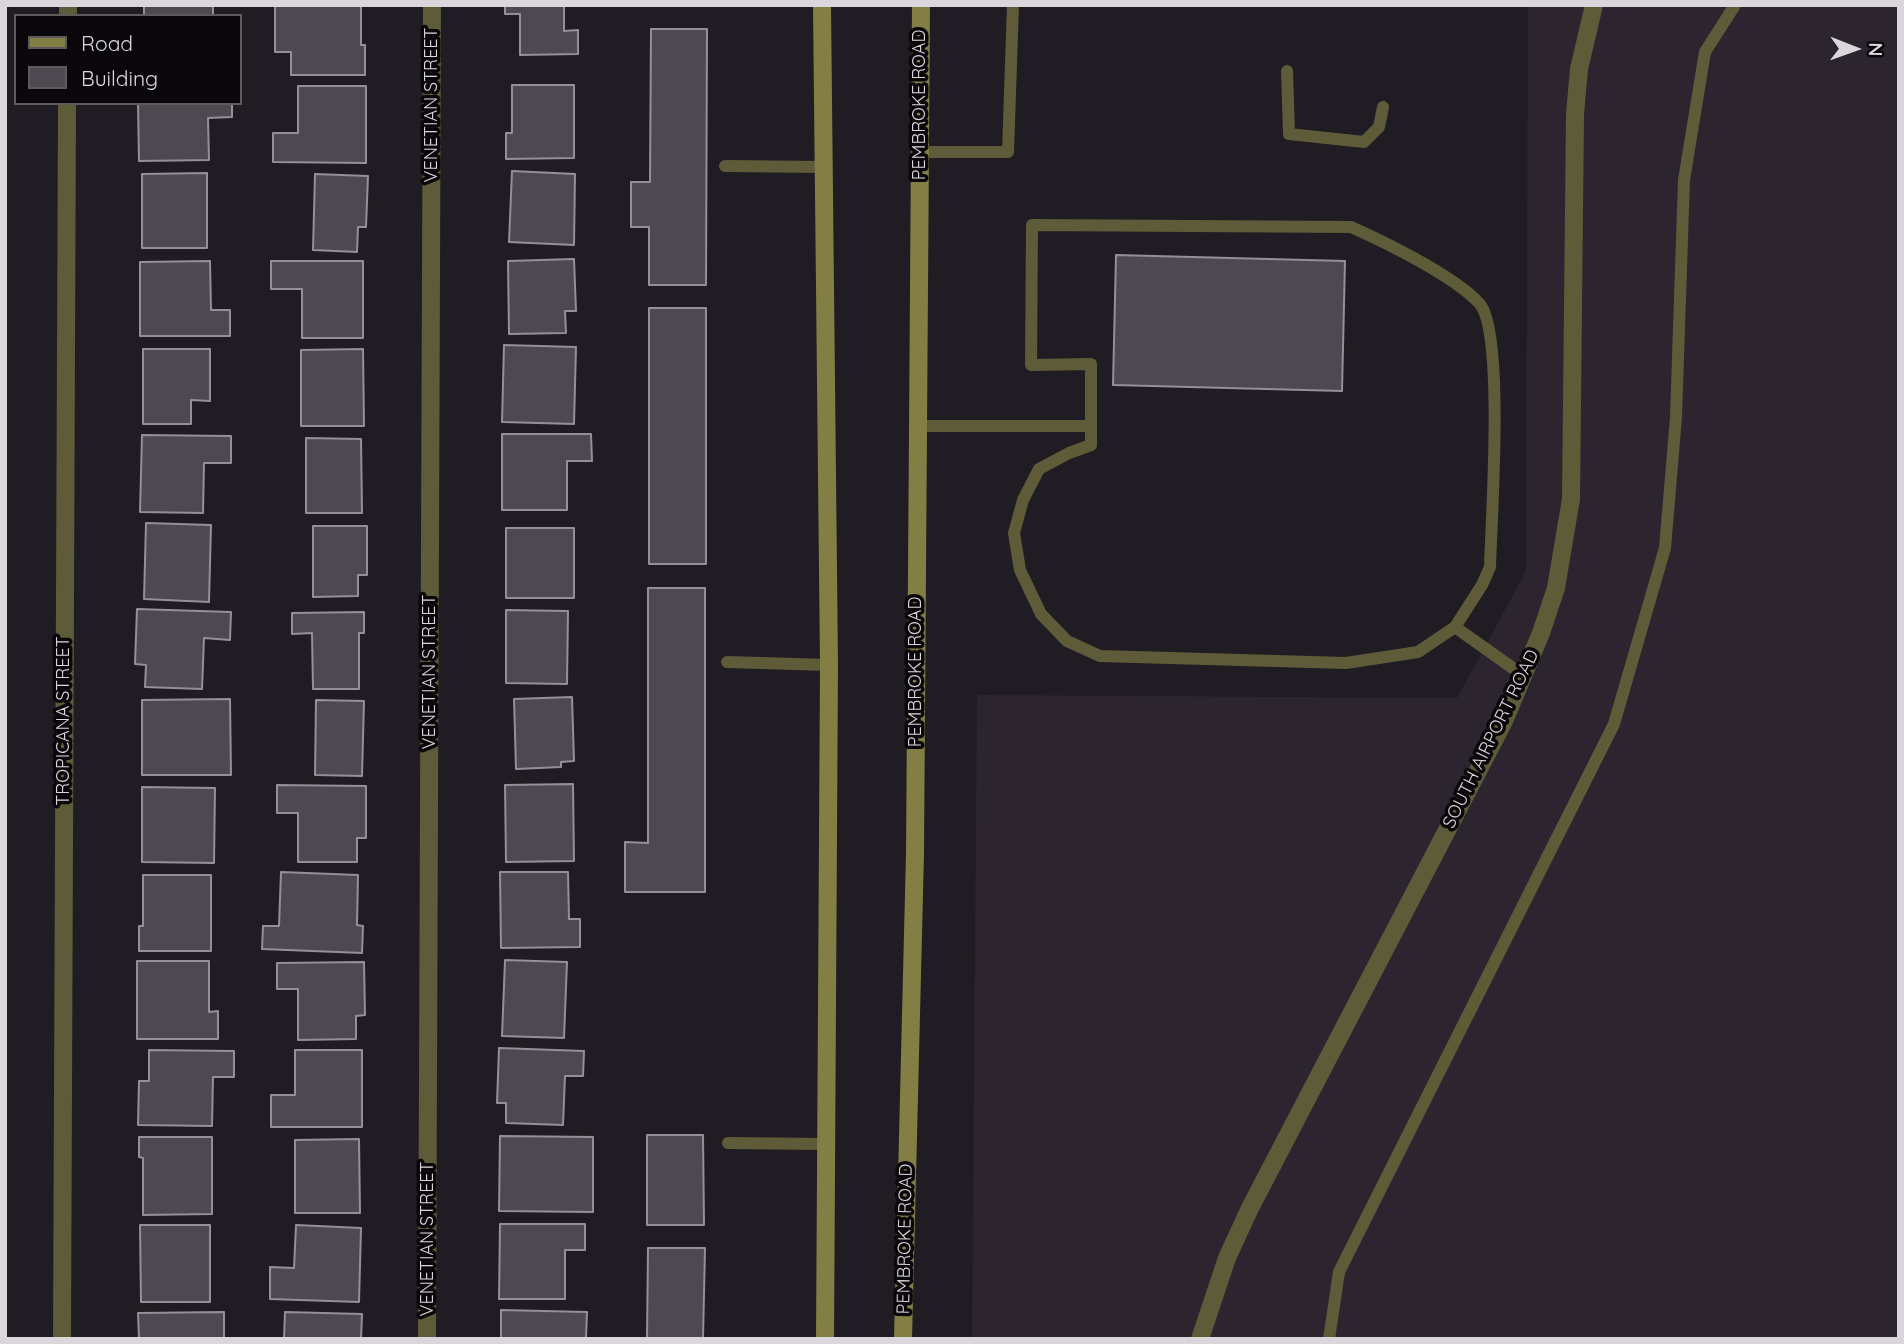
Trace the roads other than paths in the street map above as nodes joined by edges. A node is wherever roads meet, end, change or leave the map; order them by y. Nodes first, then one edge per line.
1 (432, 5) edge
2 (822, 5) edge
3 (921, 5) edge
4 (1013, 5) edge
5 (1594, 5) edge
6 (1735, 5) edge
7 (1287, 71) dead end
8 (67, 105) edge
9 (1383, 107) dead end
10 (920, 152) junction
11 (725, 166) dead end
12 (823, 167) junction
13 (918, 426) junction
14 (1090, 426) junction
15 (1455, 627) junction
16 (727, 662) dead end
17 (829, 665) junction
18 (1524, 676) junction
19 (728, 1143) dead end
20 (826, 1144) junction
21 (62, 1339) edge
22 (427, 1339) edge
23 (825, 1339) edge
24 (903, 1339) edge
25 (1200, 1339) edge
26 (1329, 1339) edge

1 - 22 street, VENETIAN STREET
2 - 12 main road
3 - 10 main road, PEMBROKE ROAD
4 - 10 lane
5 - 18 street, SOUTH AIRPORT ROAD
6 - 26 lane
7 - 9 lane
8 - 21 street, TROPICANA STREET
10 - 13 main road, PEMBROKE ROAD
11 - 12 lane
12 - 17 main road
13 - 14 lane
13 - 24 main road, PEMBROKE ROAD
14 - 15 lane
14 - 15 lane
15 - 18 lane
16 - 17 lane
17 - 20 main road
18 - 25 street, SOUTH AIRPORT ROAD
19 - 20 lane
20 - 23 main road

